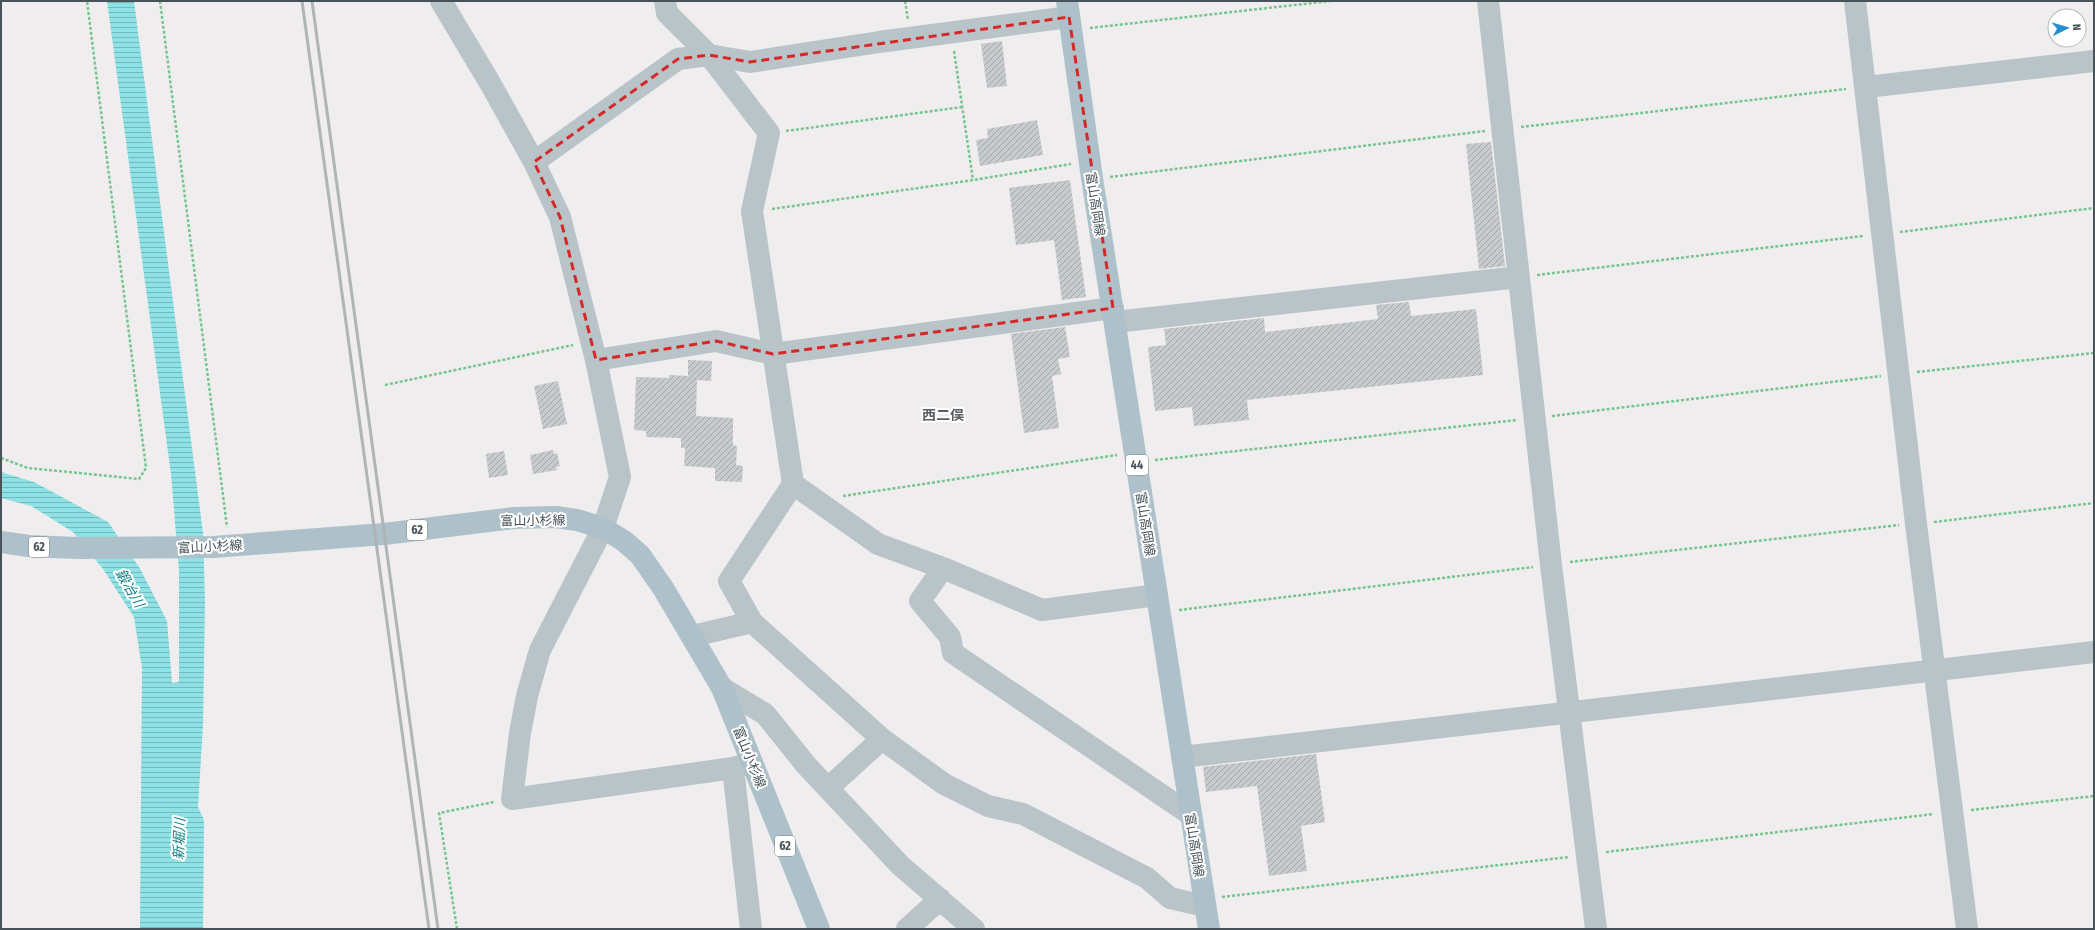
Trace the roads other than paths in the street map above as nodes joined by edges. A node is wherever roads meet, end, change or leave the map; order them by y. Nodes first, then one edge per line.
1 (441, 1) edge
2 (665, 1) edge
3 (1488, 1) edge
4 (1855, 1) edge
5 (1069, 16) edge
6 (709, 55) junction
7 (2094, 61) edge
8 (1866, 87) junction
9 (534, 162) junction
10 (1514, 278) junction
11 (1114, 315) junction
12 (594, 350) junction
13 (773, 354) junction
14 (793, 484) junction
15 (603, 528) junction
16 (1, 542) edge
17 (943, 568) junction
18 (1158, 604) junction
19 (752, 622) junction
20 (693, 636) junction
21 (2094, 652) edge
22 (1934, 670) junction
23 (722, 688) junction
24 (1569, 712) junction
25 (882, 739) junction
26 (1182, 757) junction
27 (743, 766) junction
28 (828, 788) junction
29 (1191, 815) junction
30 (940, 899) junction
31 (1204, 902) junction
32 (751, 929) edge
33 (819, 929) edge
34 (907, 929) edge
35 (974, 929) edge
36 (1209, 929) edge
37 (1596, 929) edge
38 (1967, 929) edge

1 - 9 street
2 - 6 street
3 - 10 street
4 - 8 street
5 - 6 street
5 - 11 main road, 富山高岡線 / 44
6 - 9 street
6 - 13 street
7 - 8 street
8 - 22 street
9 - 12 street
10 - 11 street
10 - 24 street
11 - 13 street
11 - 18 main road, 富山高岡線 / 44
12 - 13 street
12 - 15 street
13 - 14 street
14 - 17 street
14 - 19 street
15 - 16 main road, 富山小杉線 / 62
15 - 20 main road, 富山小杉線 / 62
15 - 27 street
17 - 18 street
17 - 29 street
18 - 26 main road, 富山高岡線 / 44
19 - 20 street
19 - 25 street
20 - 23 main road, 富山小杉線 / 62
21 - 22 street
22 - 24 street
22 - 38 street
23 - 27 main road, 富山小杉線 / 62
23 - 28 street
24 - 26 street
24 - 37 street
25 - 28 street
25 - 31 street
26 - 29 main road, 富山高岡線 / 44
27 - 32 street
27 - 33 main road, 富山小杉線 / 62
28 - 30 street
29 - 31 main road, 富山高岡線 / 44
30 - 34 street
30 - 35 street
31 - 36 main road, 富山高岡線 / 44

